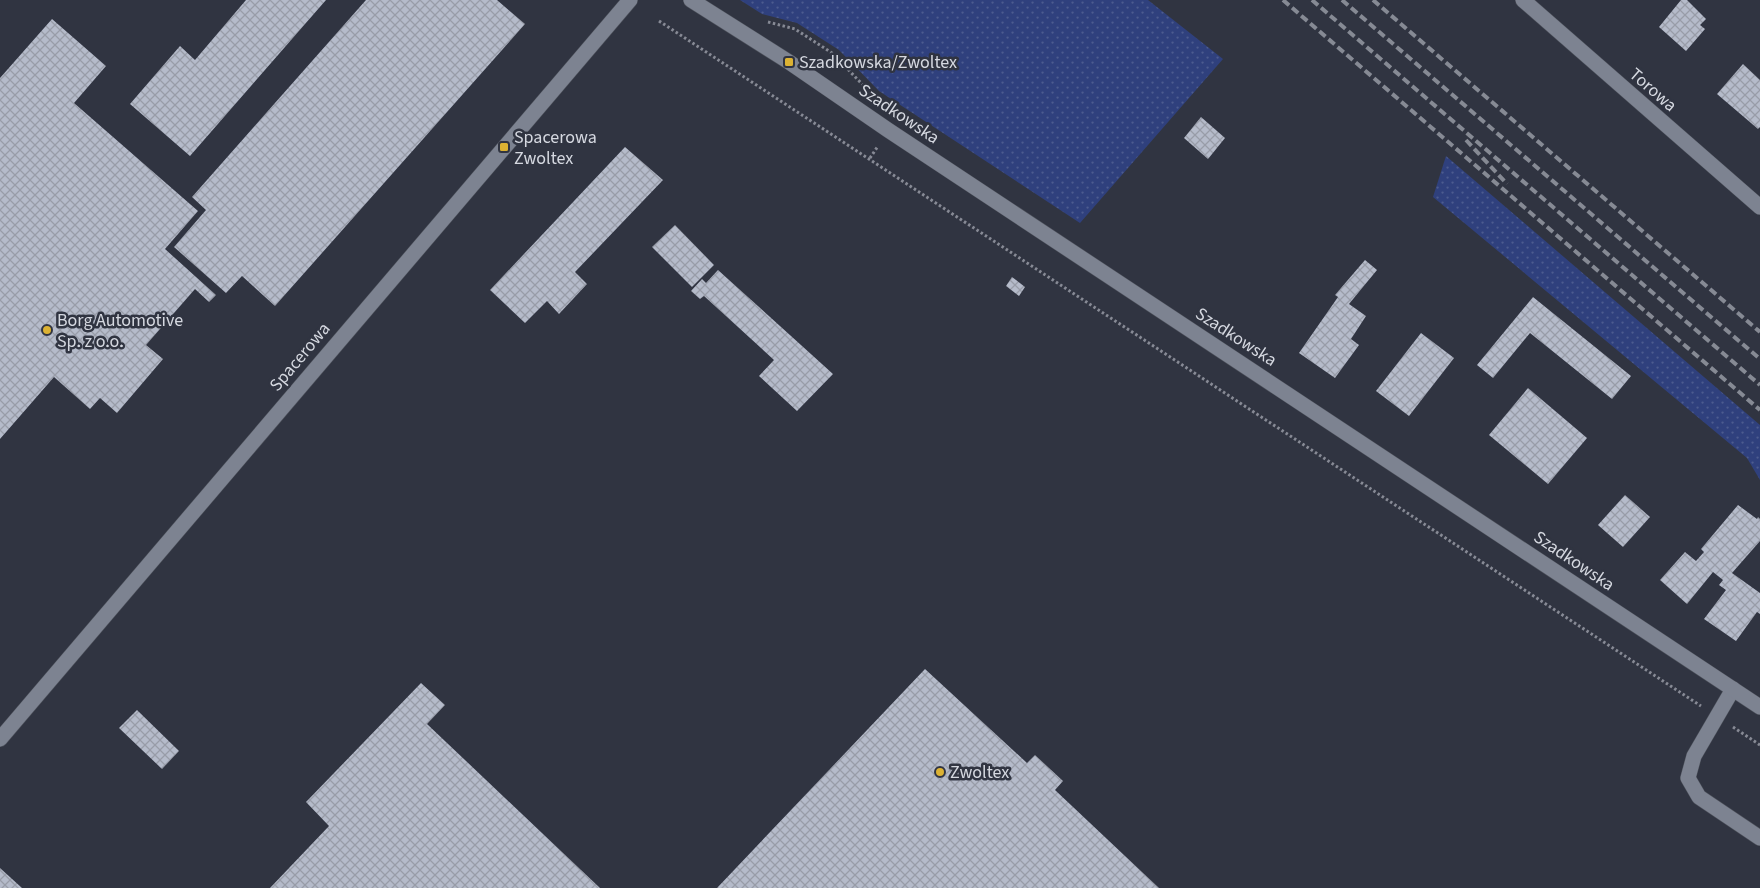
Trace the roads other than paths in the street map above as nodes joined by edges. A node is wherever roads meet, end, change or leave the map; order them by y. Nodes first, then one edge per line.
1 (630, 0) edge
2 (691, 0) edge
3 (1523, 0) edge
4 (1760, 207) edge
5 (1733, 689) junction
6 (1760, 707) edge
7 (0, 738) edge
8 (1760, 838) edge

1 - 7 street, Spacerowa
2 - 5 street, Szadkowska
3 - 4 street, Torowa
5 - 6 street, Szadkowska
5 - 8 street

